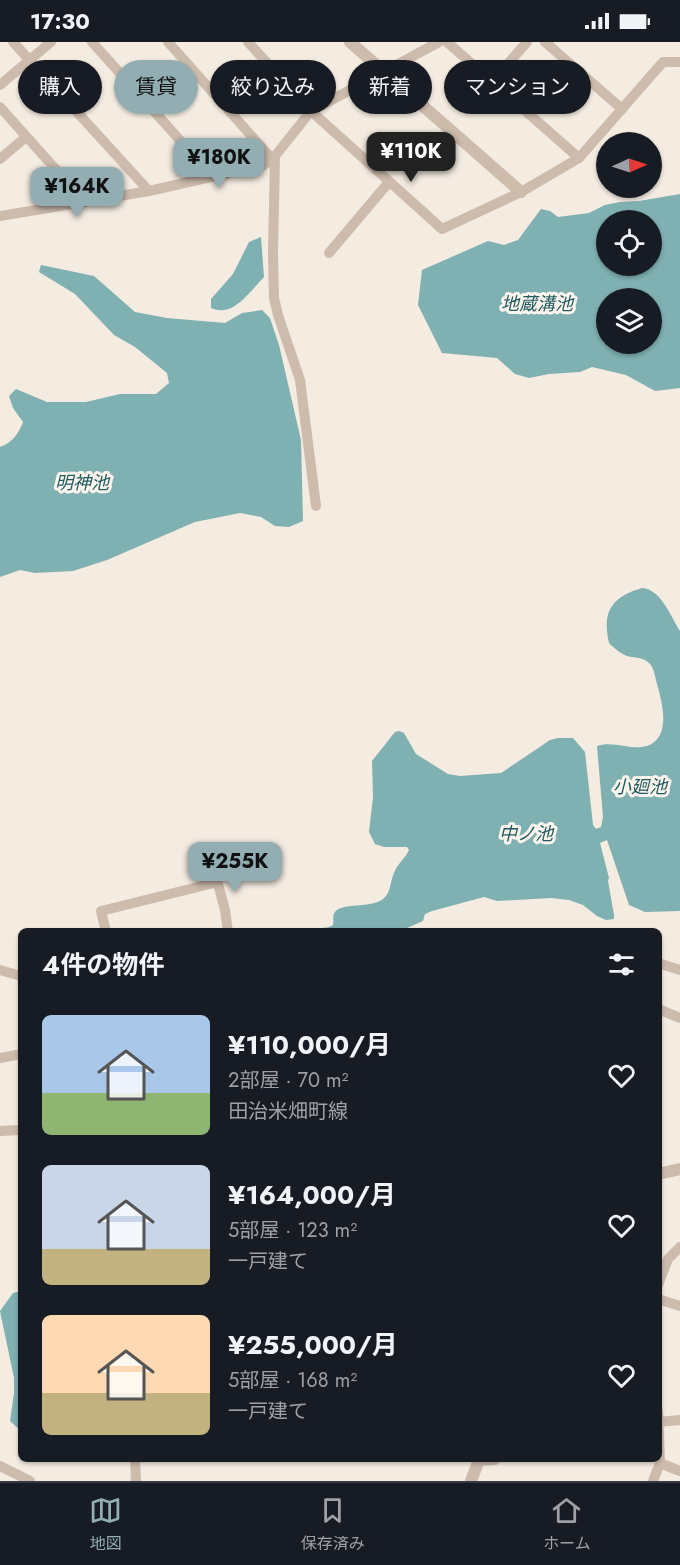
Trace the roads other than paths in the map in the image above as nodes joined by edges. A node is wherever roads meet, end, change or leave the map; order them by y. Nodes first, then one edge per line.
1 (13, 42) edge
2 (51, 42) edge
3 (92, 42) edge
4 (168, 42) edge
5 (248, 42) edge
6 (350, 42) edge
7 (438, 42) edge
8 (447, 42) edge
9 (527, 42) edge
10 (545, 42) edge
11 (30, 60) joint
12 (264, 60) edge
13 (371, 60) edge
14 (406, 60) edge
15 (467, 60) edge
16 (511, 60) edge
17 (680, 62) edge
18 (18, 70) edge
19 (0, 85) edge
20 (0, 107) edge
21 (622, 109) junction
22 (432, 113) edge
23 (79, 114) edge
24 (309, 114) edge
25 (314, 114) edge
26 (529, 114) edge
27 (26, 137) junction
28 (273, 158) junction
29 (579, 158) junction
30 (0, 159) edge
31 (212, 176) junction
32 (389, 182) junction
33 (149, 191) junction
34 (521, 192) junction
35 (85, 202) junction
36 (0, 216) edge
37 (329, 254) dead end
38 (316, 506) dead end
39 (212, 862) dead end
40 (218, 882) junction
41 (105, 928) edge
42 (227, 928) edge
43 (662, 964) edge
44 (0, 970) edge
45 (680, 970) edge
46 (18, 975) edge
47 (662, 1011) edge
48 (680, 1018) edge
49 (18, 1055) edge
50 (0, 1058) edge
51 (18, 1130) edge
52 (0, 1131) edge
53 (680, 1169) edge
54 (662, 1173) edge
55 (680, 1248) edge
56 (662, 1275) edge
57 (662, 1300) edge
58 (680, 1306) edge
59 (662, 1418) edge
60 (680, 1420) edge
61 (135, 1462) edge
62 (477, 1462) edge
63 (660, 1463) joint
64 (0, 1466) edge
65 (680, 1471) edge
66 (30, 1481) edge
67 (136, 1481) edge
68 (471, 1481) edge
69 (653, 1481) edge

1 - 11 street
2 - 11 street
3 - 31 street
4 - 28 street
5 - 12 street
6 - 13 street
7 - 14 street
8 - 15 street
9 - 16 street
10 - 21 street
17 - 21 street
18 - 19 street
20 - 27 street
21 - 29 street
22 - 34 street
23 - 33 street
24 - 28 street
25 - 32 street
26 - 29 street
27 - 30 street
27 - 35 street
28 - 31 street
28 - 38 street
29 - 34 street
31 - 33 street
32 - 34 street
32 - 37 street
33 - 35 street
35 - 36 street
39 - 40 street
40 - 41 street
40 - 42 street
43 - 45 street
44 - 46 street
47 - 48 street
49 - 50 street
51 - 52 street
53 - 54 street
55 - 56 street
57 - 58 street
59 - 60 street
61 - 67 street
62 - 68 street
63 - 65 street
63 - 69 street
64 - 66 street

